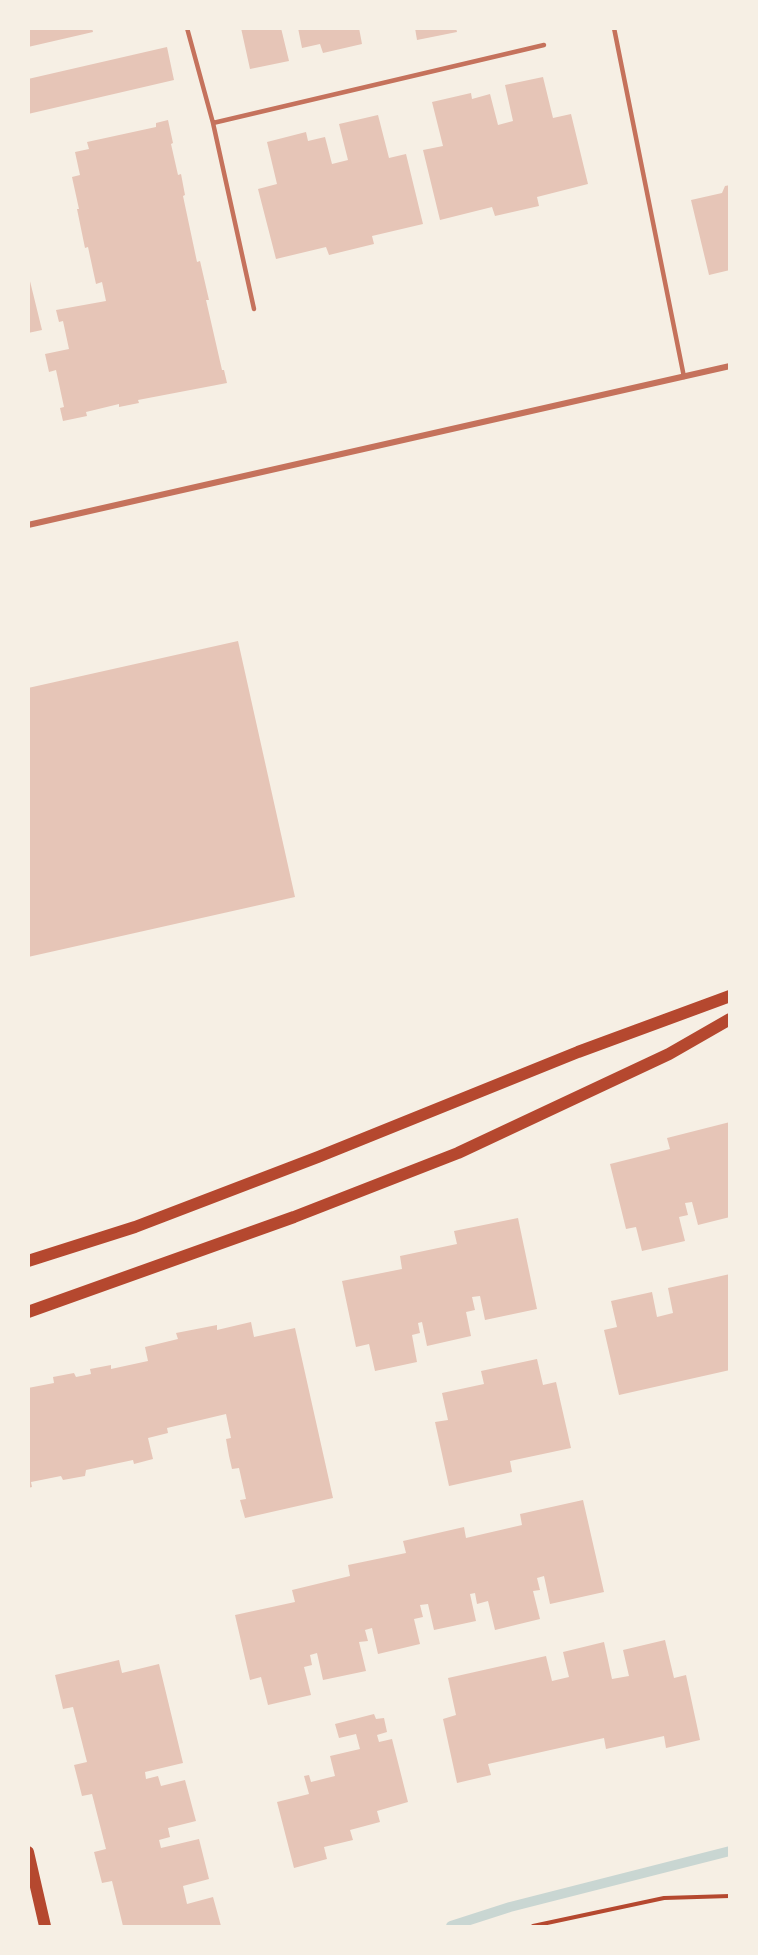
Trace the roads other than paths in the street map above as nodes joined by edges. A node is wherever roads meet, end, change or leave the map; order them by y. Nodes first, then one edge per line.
1 (187, 28) edge
2 (614, 28) edge
3 (544, 45) dead end
4 (213, 123) junction
5 (254, 309) dead end
6 (729, 366) edge
7 (684, 377) junction
8 (28, 525) edge
9 (729, 996) edge
10 (729, 1019) edge
11 (28, 1261) edge
12 (28, 1312) edge
13 (28, 1852) edge
14 (45, 1926) edge

1 - 4 lane
2 - 7 lane
3 - 4 lane
4 - 5 lane
6 - 7 street
7 - 8 street
9 - 11 main road
10 - 12 main road
13 - 14 main road

